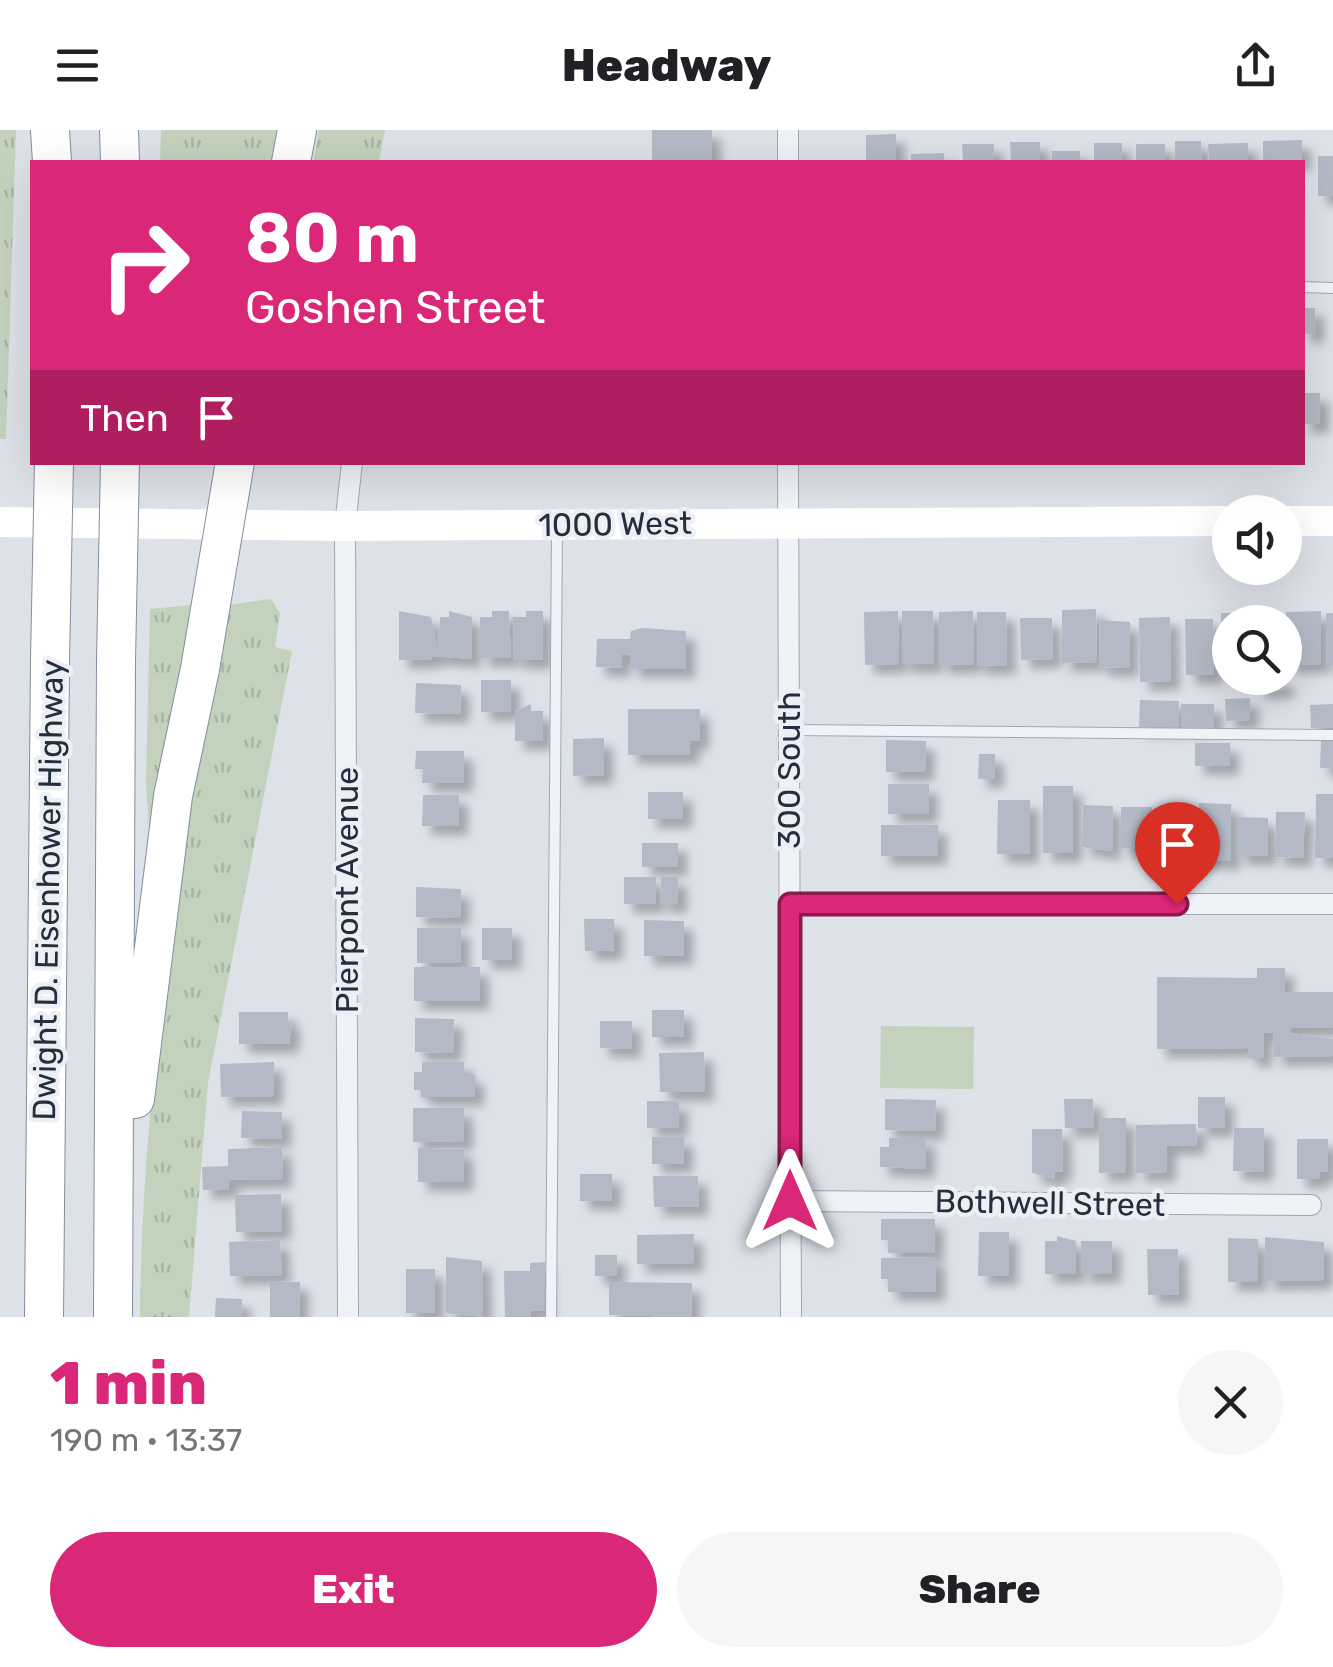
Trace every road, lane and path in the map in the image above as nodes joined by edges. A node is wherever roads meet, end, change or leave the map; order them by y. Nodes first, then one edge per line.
1 (50, 130) edge
2 (63, 130) edge
3 (119, 130) edge
4 (297, 130) edge
5 (788, 130) edge
6 (52, 160) edge
7 (62, 160) edge
8 (120, 160) edge
9 (291, 160) edge
10 (788, 160) edge
11 (1305, 288) edge
12 (1333, 288) edge
13 (54, 465) edge
14 (120, 465) edge
15 (234, 465) edge
16 (352, 465) edge
17 (788, 465) edge
18 (1333, 520) edge
19 (1212, 521) edge
20 (1302, 521) edge
21 (0, 522) edge
22 (789, 524) junction
23 (557, 525) junction
24 (346, 526) junction
25 (789, 730) junction
26 (1333, 734) edge
27 (790, 904) junction
28 (1333, 904) edge
29 (790, 1201) junction
30 (1310, 1205) dead end
31 (113, 1311) edge
32 (44, 1317) edge
33 (348, 1317) edge
34 (551, 1317) edge
35 (790, 1317) edge

1 - 6 highway
2 - 7 highway
3 - 8 highway
4 - 9 highway
5 - 10 street
11 - 12 lane
13 - 32 highway, Dwight D. Eisenhower Highway, bridge
14 - 31 highway, Dwight D. Eisenhower Highway, bridge
15 - 31 highway, bridge
16 - 24 street, Pierpont Avenue
17 - 22 street, 300 South
18 - 20 street
19 - 22 street, 1000 West
21 - 24 street, 1000 West
22 - 23 street, 1000 West
22 - 25 street, 300 South
23 - 24 street, 1000 West
23 - 34 lane
24 - 33 street, Pierpont Avenue
25 - 26 lane
25 - 27 street, 300 South
27 - 28 street
27 - 29 street, 300 South
29 - 30 street, Bothwell Street
29 - 35 street, 300 South

